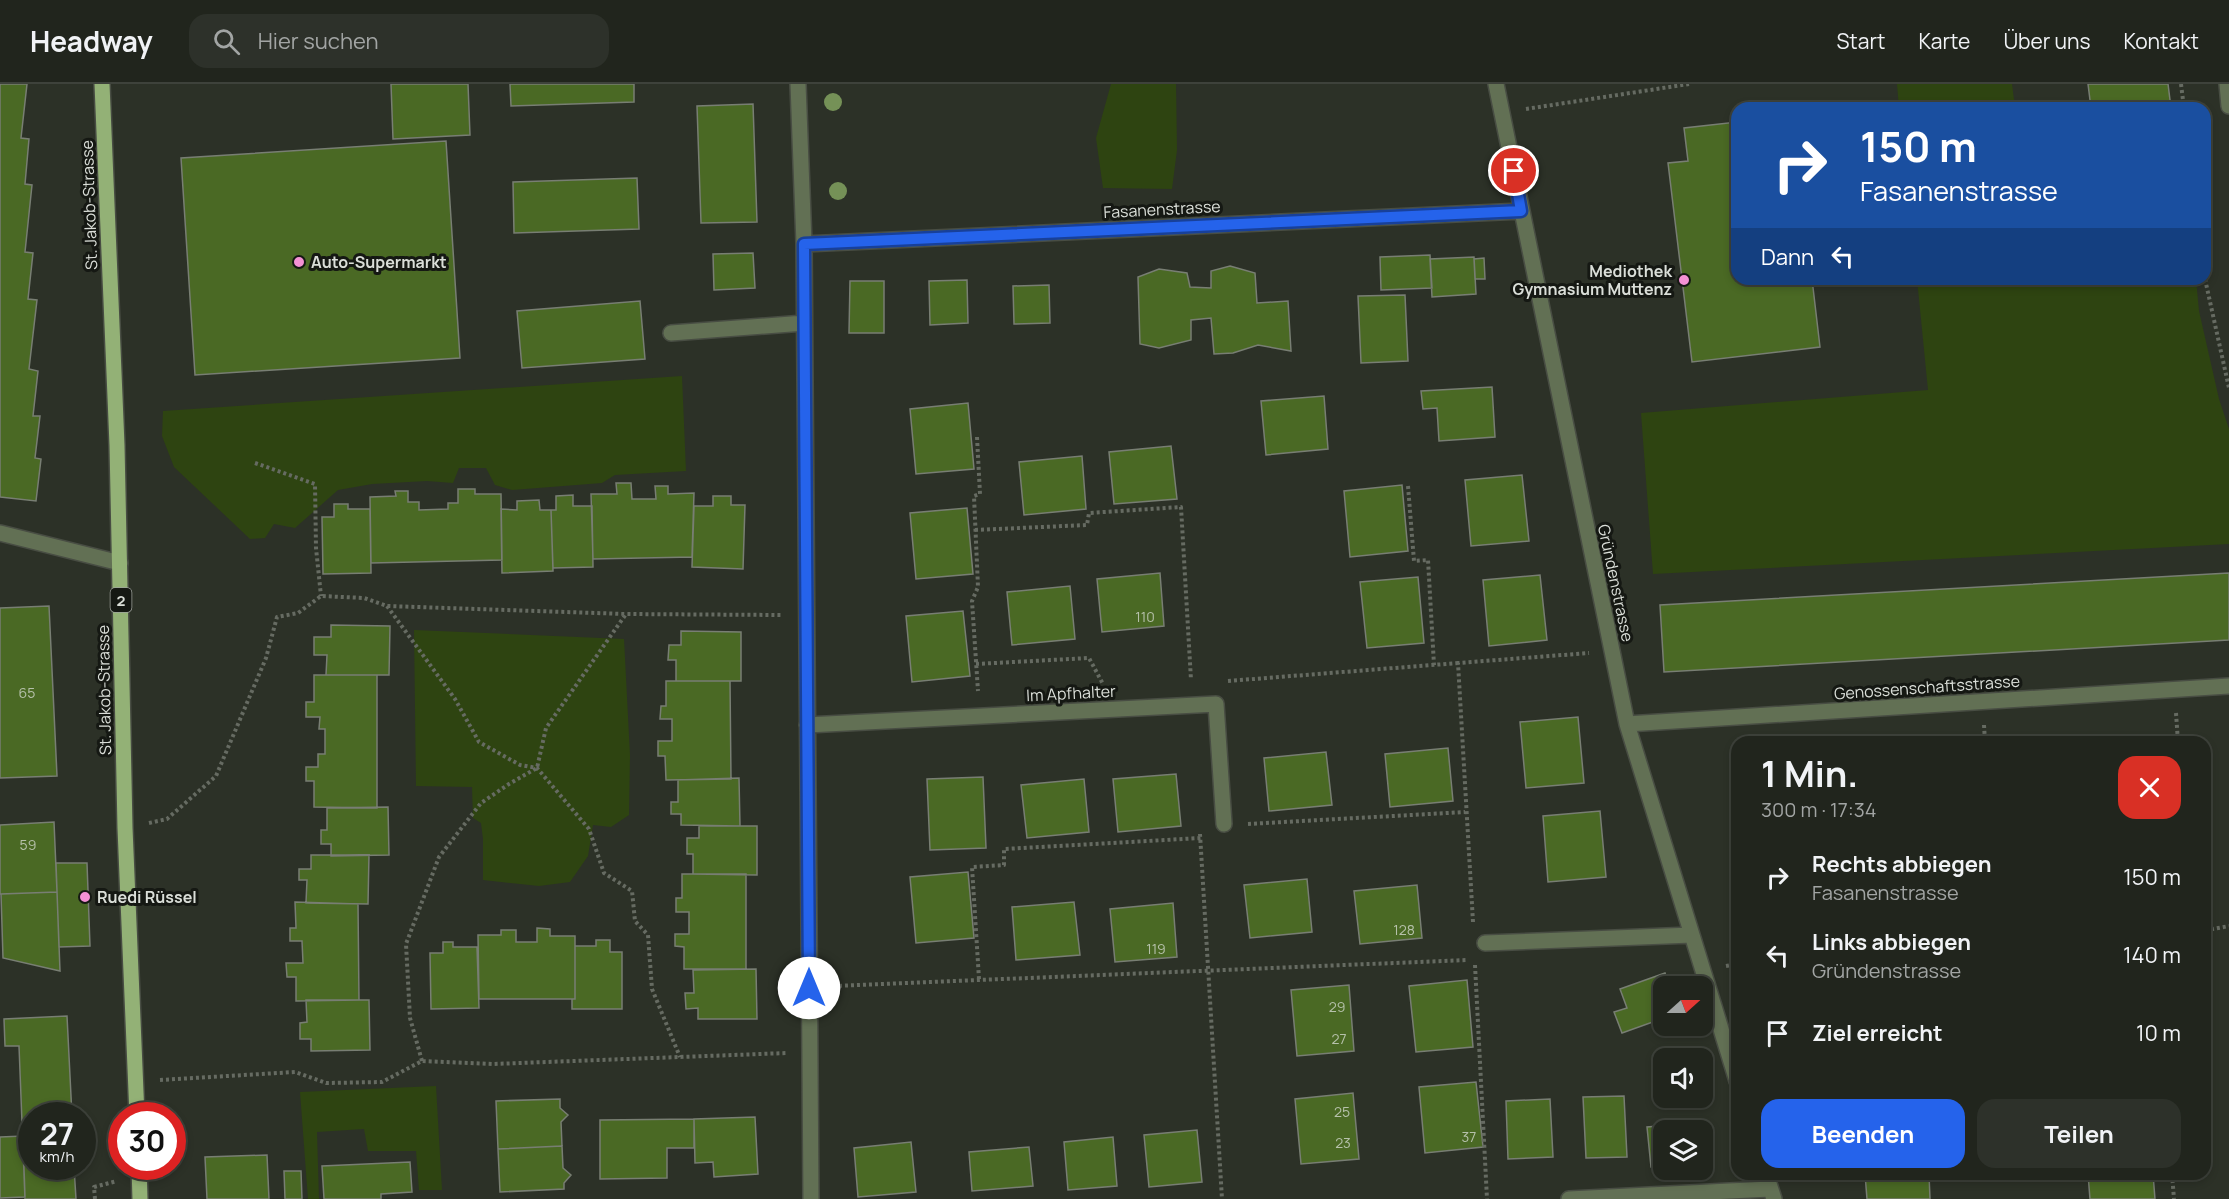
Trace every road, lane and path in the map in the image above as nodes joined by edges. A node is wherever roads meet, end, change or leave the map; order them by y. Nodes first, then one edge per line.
1 (102, 84) edge
2 (798, 84) edge
3 (1496, 84) edge
4 (1689, 84) edge
5 (2181, 84) edge
6 (2227, 84) edge
7 (2183, 102) edge
8 (2229, 106) edge
9 (1502, 112) junction
10 (1521, 211) junction
11 (804, 244) junction
12 (2206, 285) edge
13 (804, 323) junction
14 (671, 333) dead end
15 (2229, 388) edge
16 (977, 437) dead end
17 (255, 463) dead end
18 (1408, 486) dead end
19 (975, 530) junction
20 (0, 533) edge
21 (120, 563) junction
22 (321, 596) junction
23 (387, 606) junction
24 (626, 614) junction
25 (806, 615) junction
26 (1612, 651) junction
27 (1458, 663) junction
28 (976, 664) junction
29 (1434, 665) junction
30 (2229, 686) edge
31 (1216, 704) junction
32 (1193, 705) junction
33 (1116, 709) junction
34 (980, 716) junction
35 (1627, 724) junction
36 (807, 725) junction
37 (537, 768) junction
38 (1465, 812) junction
39 (1224, 824) junction
40 (125, 828) junction
41 (1201, 838) junction
42 (1473, 925) dead end
43 (2229, 926) edge
44 (2211, 929) edge
45 (1692, 935) junction
46 (1485, 943) dead end
47 (1209, 969) junction
48 (979, 979) junction
49 (809, 988) junction
50 (809, 1052) junction
51 (681, 1057) junction
52 (422, 1061) junction
53 (1731, 1062) edge
54 (135, 1081) junction
55 (136, 1102) edge
56 (139, 1180) edge
57 (2172, 1180) edge
58 (94, 1187) dead end
59 (1770, 1187) edge
60 (95, 1199) edge
61 (140, 1199) edge
62 (810, 1199) edge
63 (1222, 1199) edge
64 (1487, 1199) edge
65 (1569, 1199) edge
66 (2174, 1199) edge

1 - 21 main road, St. Jakob-Strasse / 2
2 - 11 street
3 - 9 street, Gründenstrasse
4 - 9 path
5 - 7 path
6 - 8 street
9 - 10 street, Gründenstrasse
10 - 11 street, Fasanenstrasse
10 - 26 street, Gründenstrasse
11 - 13 street
12 - 15 path
13 - 14 street
13 - 25 street
16 - 19 path
17 - 22 path
18 - 29 path
19 - 28 path
19 - 32 path
20 - 21 street
21 - 40 main road, St. Jakob-Strasse / 2
22 - 23 path
22 - 40 path
23 - 24 path
23 - 37 path
24 - 25 path
24 - 37 path
25 - 36 street
26 - 27 path
26 - 35 street, Gründenstrasse
27 - 29 path
27 - 38 path
28 - 33 path
28 - 34 path
29 - 31 path
30 - 35 street, Genossenschaftsstrasse
31 - 32 street, Im Apfhalter
31 - 39 street
32 - 33 street, Im Apfhalter
33 - 34 street, Im Apfhalter
34 - 36 street, Im Apfhalter
35 - 45 street, Gründenstrasse
36 - 49 street
37 - 51 path
37 - 52 path
38 - 39 path
38 - 42 path
39 - 41 path
40 - 54 main road, St. Jakob-Strasse / 2
41 - 47 path
41 - 48 path
43 - 44 path
45 - 46 street
45 - 53 street, Gründenstrasse
47 - 48 path
47 - 63 path
47 - 64 path
48 - 49 path
49 - 50 street
50 - 51 path
50 - 62 street
51 - 52 path
52 - 54 path
54 - 55 main road, St. Jakob-Strasse / 2
56 - 61 main road
57 - 66 path
58 - 60 path
59 - 65 street

